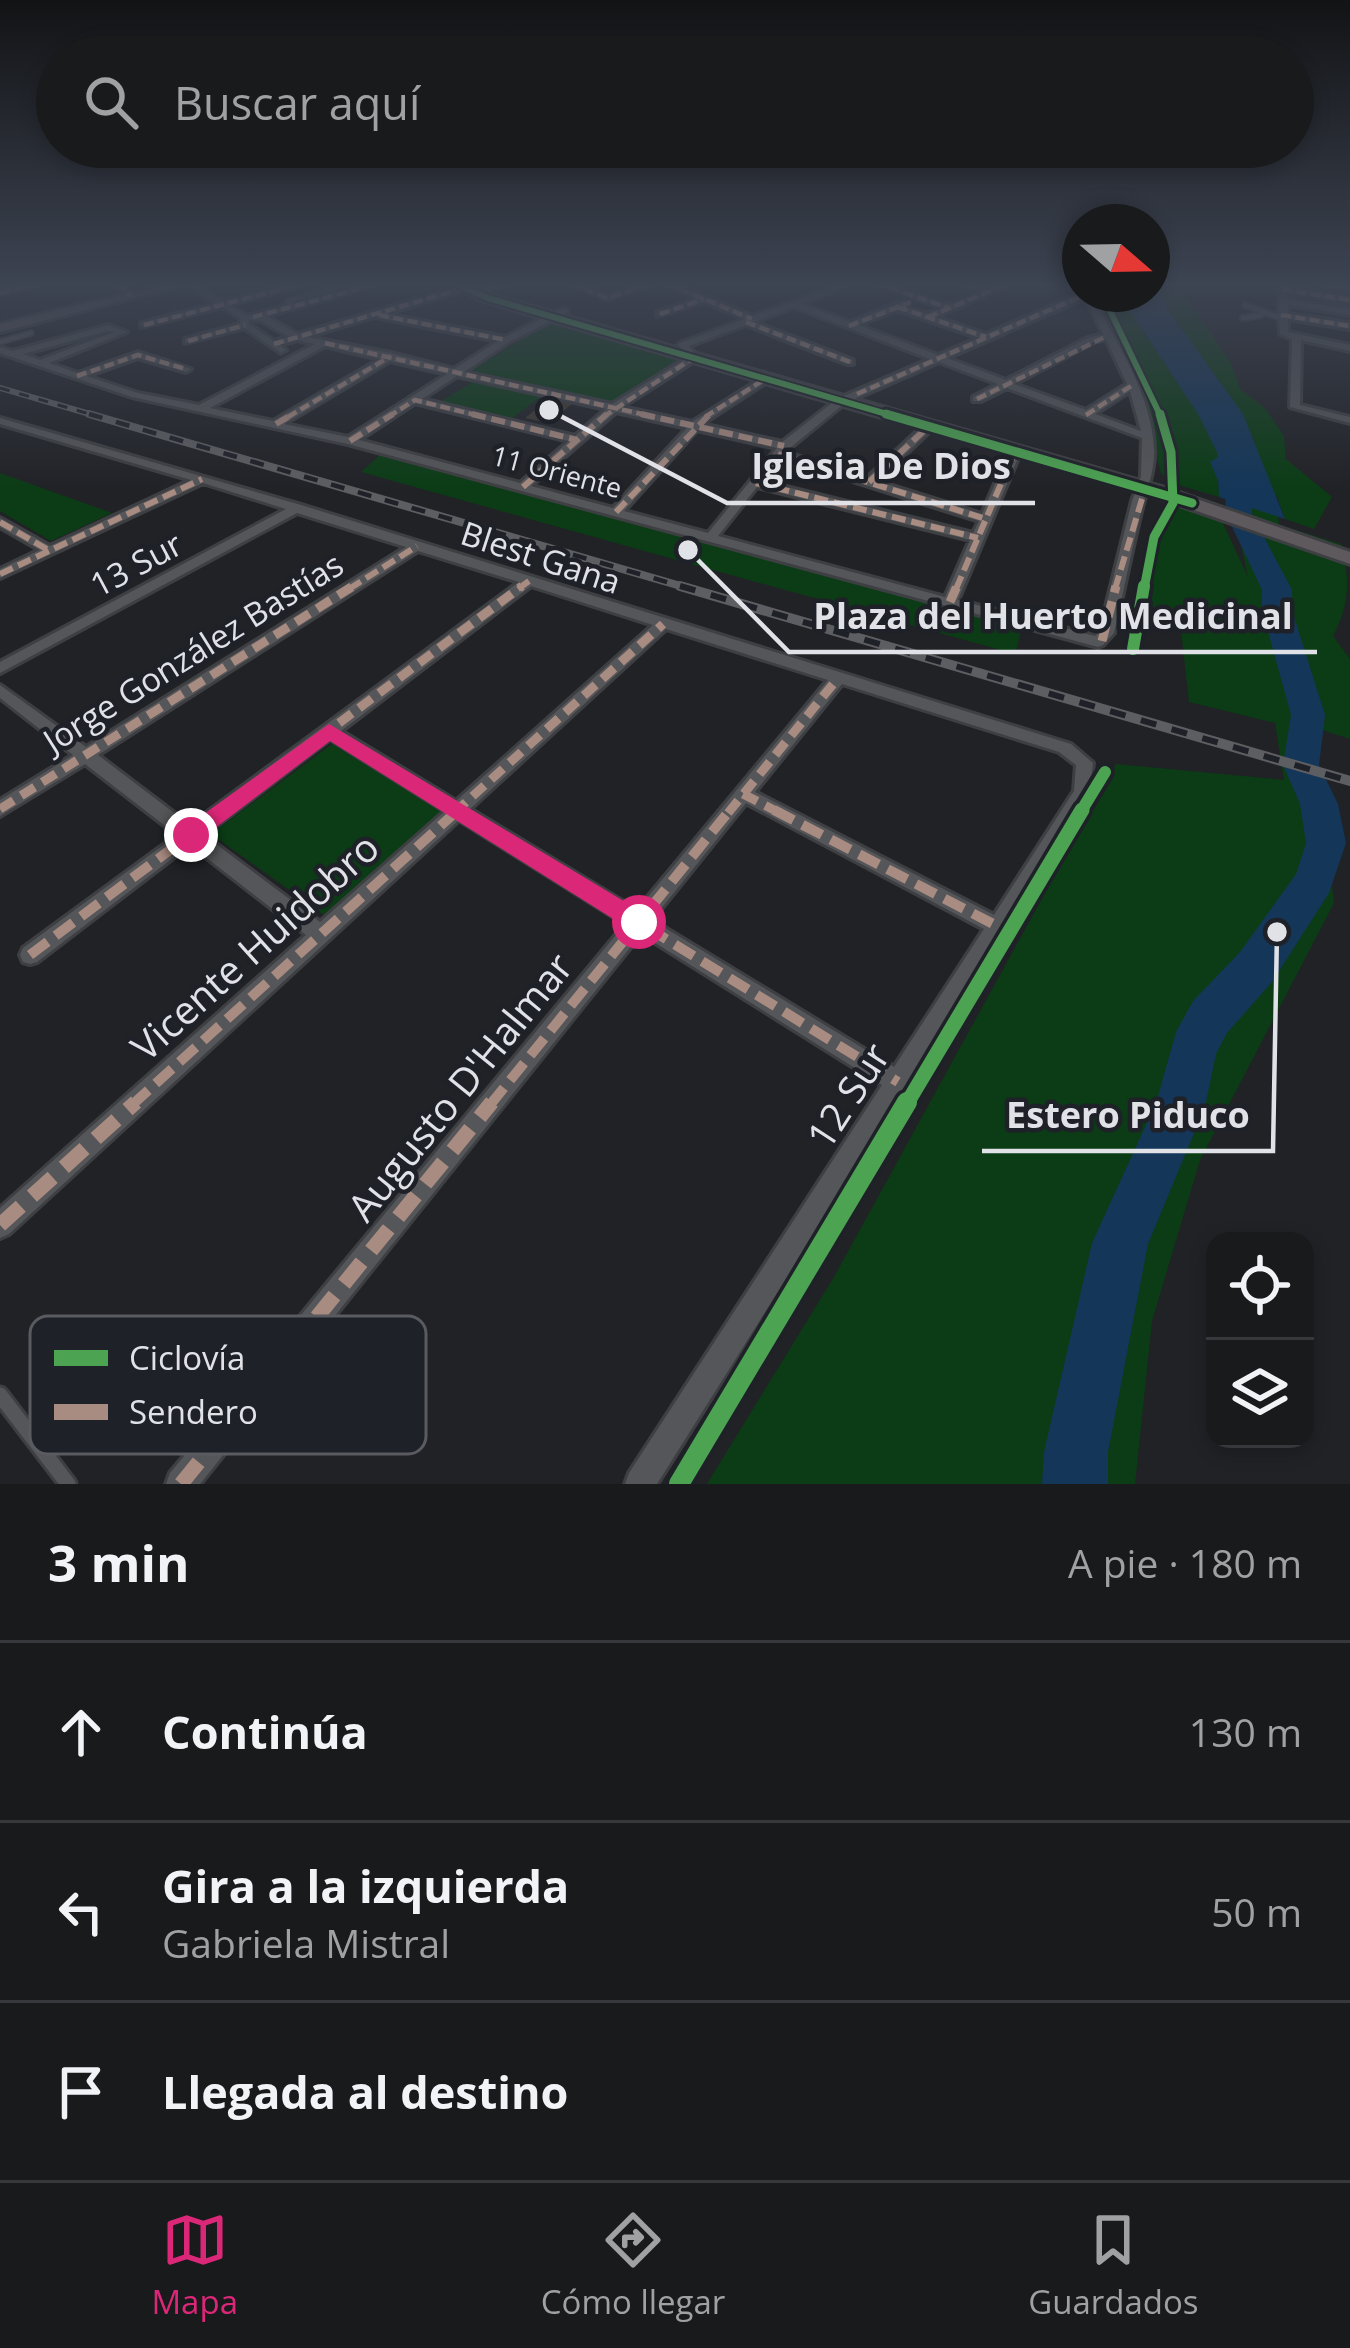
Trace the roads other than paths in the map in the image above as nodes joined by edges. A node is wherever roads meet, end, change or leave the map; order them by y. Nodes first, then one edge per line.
1 (10, 352) edge
2 (19, 352) edge
3 (70, 352) edge
4 (283, 352) edge
5 (307, 352) edge
6 (372, 352) edge
7 (487, 352) edge
8 (688, 352) junction
9 (826, 352) edge
10 (918, 352) edge
11 (955, 352) edge
12 (1073, 352) edge
13 (1115, 352) edge
14 (1296, 352) edge
15 (13, 354) junction
16 (391, 356) junction
17 (292, 360) junction
18 (938, 360) junction
19 (850, 362) dead end
20 (40, 364) junction
21 (186, 369) dead end
22 (459, 371) junction
23 (77, 376) junction
24 (765, 379) junction
25 (1004, 385) junction
26 (1131, 386) junction
27 (849, 398) junction
28 (977, 399) dead end
29 (415, 400) junction
30 (615, 407) junction
31 (200, 409) junction
32 (1085, 415) junction
33 (1350, 420) edge
34 (0, 421) edge
35 (276, 424) junction
36 (694, 426) junction
37 (928, 426) junction
38 (1148, 437) junction
39 (577, 440) junction
40 (350, 441) junction
41 (781, 450) junction
42 (1015, 451) junction
43 (202, 479) junction
44 (869, 482) junction
45 (756, 483) junction
46 (1147, 485) junction
47 (523, 487) junction
48 (297, 508) junction
49 (616, 512) junction
50 (986, 519) junction
51 (0, 522) edge
52 (711, 537) junction
53 (978, 538) junction
54 (417, 545) junction
55 (50, 551) junction
56 (1350, 558) edge
57 (0, 574) edge
58 (530, 581) junction
59 (950, 602) junction
60 (663, 623) junction
61 (0, 668) edge
62 (838, 678) junction
63 (0, 690) edge
64 (329, 731) junction
65 (1065, 748) joint
66 (86, 755) junction
67 (743, 794) junction
68 (0, 809) edge
69 (457, 810) junction
70 (191, 835) junction
71 (639, 922) junction
72 (998, 926) junction
73 (321, 934) junction
74 (30, 955) dead end
75 (898, 1082) junction
76 (0, 1226) edge
77 (318, 1316) edge
78 (0, 1396) edge
79 (30, 1435) edge
80 (45, 1454) edge
81 (205, 1454) edge
82 (68, 1484) edge
83 (181, 1484) edge
84 (640, 1484) edge

1 - 15 street, 11 Oriente
2 - 15 street
3 - 20 street
4 - 17 street
5 - 17 street
6 - 16 street
7 - 22 street
8 - 24 main road
8 - 27 main road
8 - 30 street
9 - 19 street
10 - 18 street
11 - 18 street
12 - 25 street
13 - 26 street
14 - 33 street
15 - 20 street, 11 Oriente
16 - 22 street
16 - 35 street
17 - 31 street
18 - 25 street
18 - 27 street
20 - 23 street, 11 Oriente
21 - 23 street
22 - 29 street
22 - 30 street
23 - 31 street, 11 Oriente
24 - 27 main road
24 - 36 street
25 - 28 street
25 - 32 street
26 - 32 street
26 - 38 street
27 - 37 main road
27 - 41 street
27 - 46 main road
29 - 39 street
29 - 40 street
30 - 36 street
30 - 39 street
31 - 35 street, 11 Oriente
32 - 38 street
34 - 43 street, Blest Gana
35 - 40 street, 11 Oriente
36 - 41 street
36 - 49 street
37 - 42 main road
37 - 44 street
38 - 46 street
39 - 47 street
40 - 47 street, 11 Oriente
41 - 44 street
41 - 45 street
42 - 46 main road
42 - 50 street
43 - 48 street, Blest Gana
43 - 55 street
44 - 50 street
45 - 52 street
45 - 53 street
46 - 56 main road
46 - 59 street, 11 Oriente
47 - 49 street, 11 Oriente
48 - 54 street, Blest Gana
48 - 61 street, 13 Sur
49 - 52 street, 11 Oriente
50 - 53 street
51 - 55 street
52 - 59 street, 11 Oriente
53 - 59 street
54 - 58 street, Blest Gana
54 - 66 street, Jorge González Bastías
55 - 57 street
58 - 60 street, Blest Gana
58 - 64 street
60 - 62 street, Blest Gana
60 - 69 street, Vicente Huidobro
62 - 65 street, Blest Gana
62 - 67 street, Augusto D'Halmar
63 - 66 street
64 - 69 street
64 - 70 street
65 - 72 street, 12 Sur
66 - 68 street, Jorge González Bastías
66 - 70 street
67 - 71 street, Augusto D'Halmar
67 - 72 street
69 - 71 street
69 - 73 street, Vicente Huidobro
70 - 73 street
70 - 74 street
71 - 75 street
71 - 77 street, Augusto D'Halmar
72 - 75 street, 12 Sur
73 - 76 street, Vicente Huidobro
75 - 84 street, 12 Sur
78 - 79 lane
80 - 82 lane
81 - 83 street, Augusto D'Halmar

